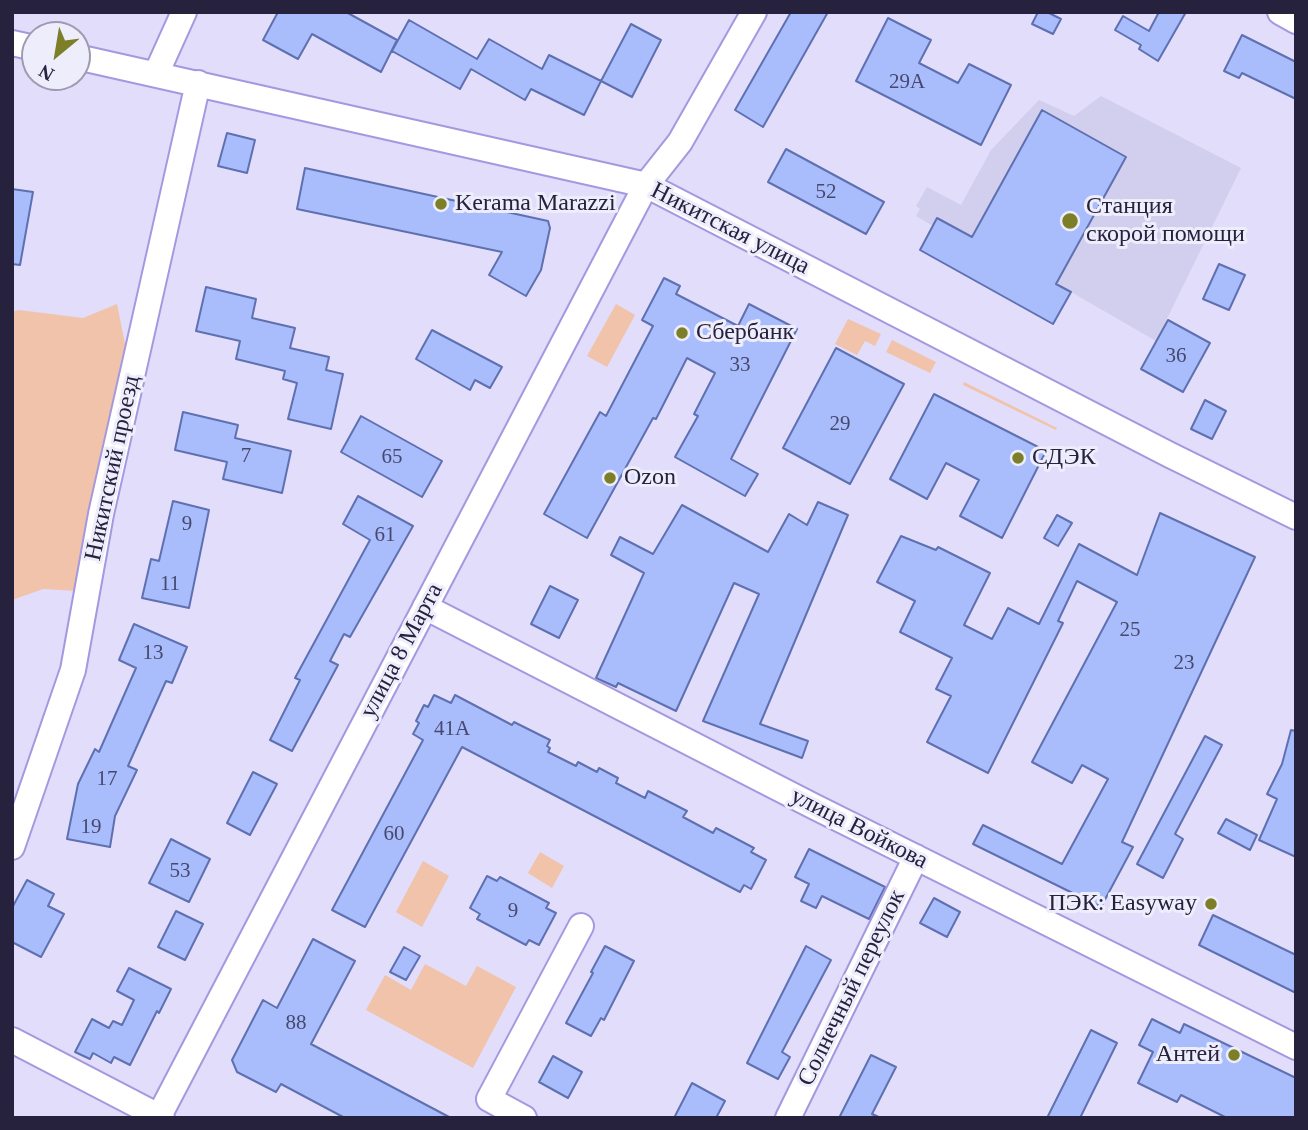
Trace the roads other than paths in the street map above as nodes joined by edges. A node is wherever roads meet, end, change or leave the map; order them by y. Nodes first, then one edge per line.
1 (184, 12) edge
2 (754, 12) edge
3 (1280, 12) edge
4 (1296, 21) edge
5 (91, 60) edge
6 (156, 74) junction
7 (198, 83) junction
8 (646, 185) junction
9 (1296, 517) edge
10 (425, 607) junction
11 (12, 847) edge
12 (916, 858) junction
13 (581, 926) dead end
14 (12, 1040) edge
15 (1296, 1047) edge
16 (160, 1117) edge
17 (524, 1118) edge
18 (788, 1118) edge

1 - 6 street
2 - 8 street, улица 8 Марта
3 - 4 street
5 - 6 street, Никитская улица
6 - 7 street, Никитская улица
7 - 8 street, Никитская улица
7 - 11 street, Никитский проезд
8 - 9 street, Никитская улица
8 - 10 street, улица 8 Марта
10 - 12 street, улица Войкова
10 - 16 street, улица 8 Марта
12 - 15 street, улица Войкова
12 - 18 street, Солнечный переулок
13 - 17 street
14 - 16 street

